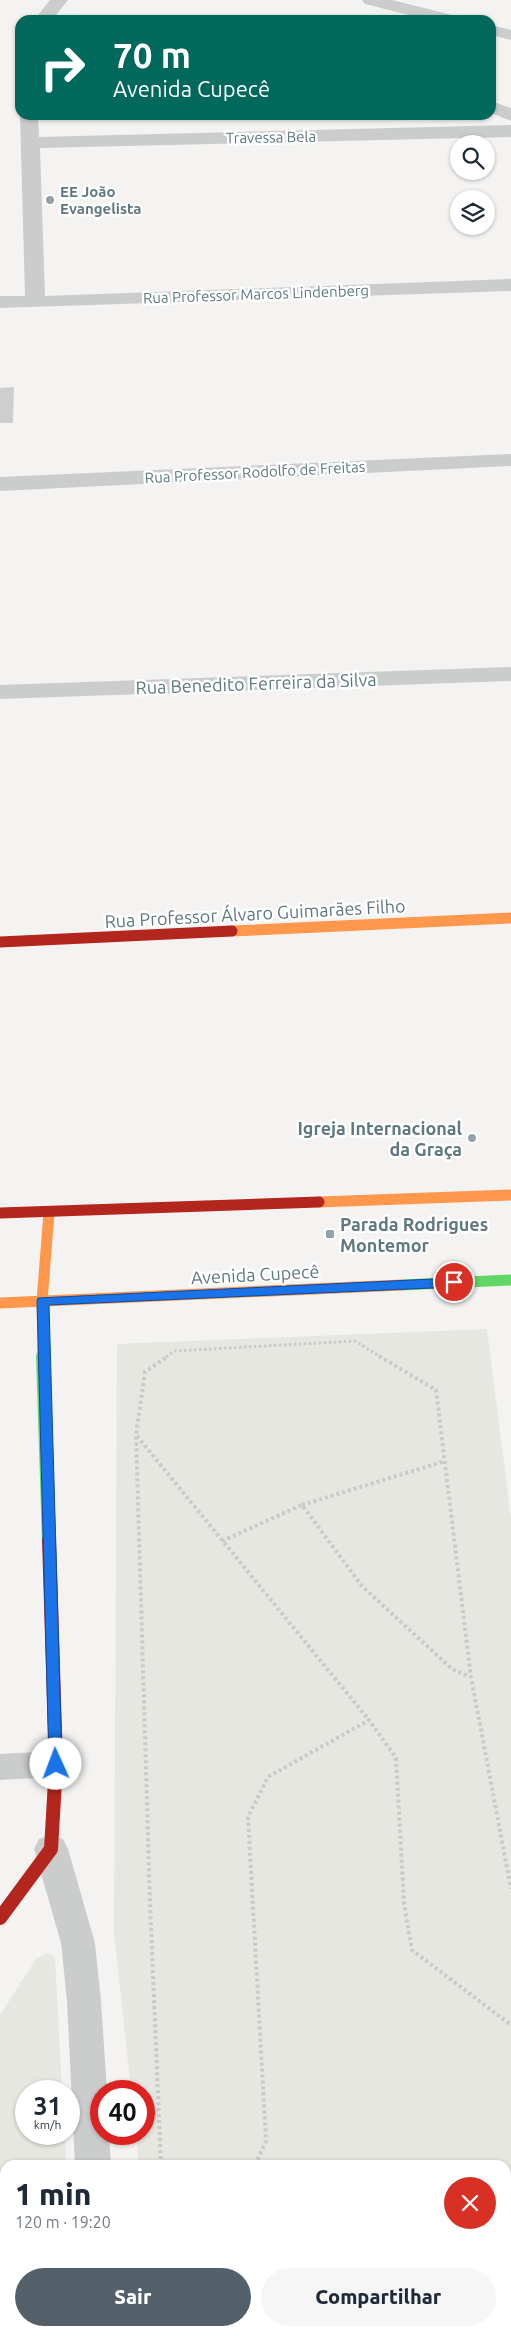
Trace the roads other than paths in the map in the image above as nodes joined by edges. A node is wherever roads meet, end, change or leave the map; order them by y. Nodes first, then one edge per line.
1 (59, 0) edge
2 (377, 1) edge
3 (47, 15) edge
4 (431, 15) edge
5 (496, 31) edge
6 (511, 35) edge
7 (496, 108) edge
8 (511, 115) edge
9 (29, 120) edge
10 (511, 131) edge
11 (31, 144) junction
12 (511, 285) edge
13 (0, 302) edge
14 (35, 302) junction
15 (511, 460) edge
16 (0, 484) edge
17 (511, 674) edge
18 (0, 692) edge
19 (511, 918) edge
20 (0, 942) edge
21 (511, 1195) edge
22 (0, 1213) edge
23 (48, 1213) junction
24 (511, 1280) edge
25 (42, 1301) junction
26 (0, 1303) edge
27 (56, 1764) junction
28 (0, 1767) edge
29 (51, 1849) junction
30 (0, 1918) edge
31 (93, 2160) edge

1 - 3 street
2 - 4 street
5 - 6 street
7 - 8 street
9 - 11 street
10 - 11 street, Travessa Bela
11 - 14 street
12 - 14 street, Rua Professor Marcos Lindenberg
13 - 14 street, Rua Professor Marcos Lindenberg
15 - 16 street, Rua Professor Rodolfo de Freitas
17 - 18 street, Rua Benedito Ferreira da Silva
19 - 20 street, Rua Professor Álvaro Guimarães Filho
21 - 23 street
22 - 23 street
23 - 25 street
24 - 25 street, Avenida Cupecê
25 - 26 street, Avenida Cupecê
25 - 27 street
27 - 28 street
27 - 29 street
29 - 30 street
29 - 31 street

